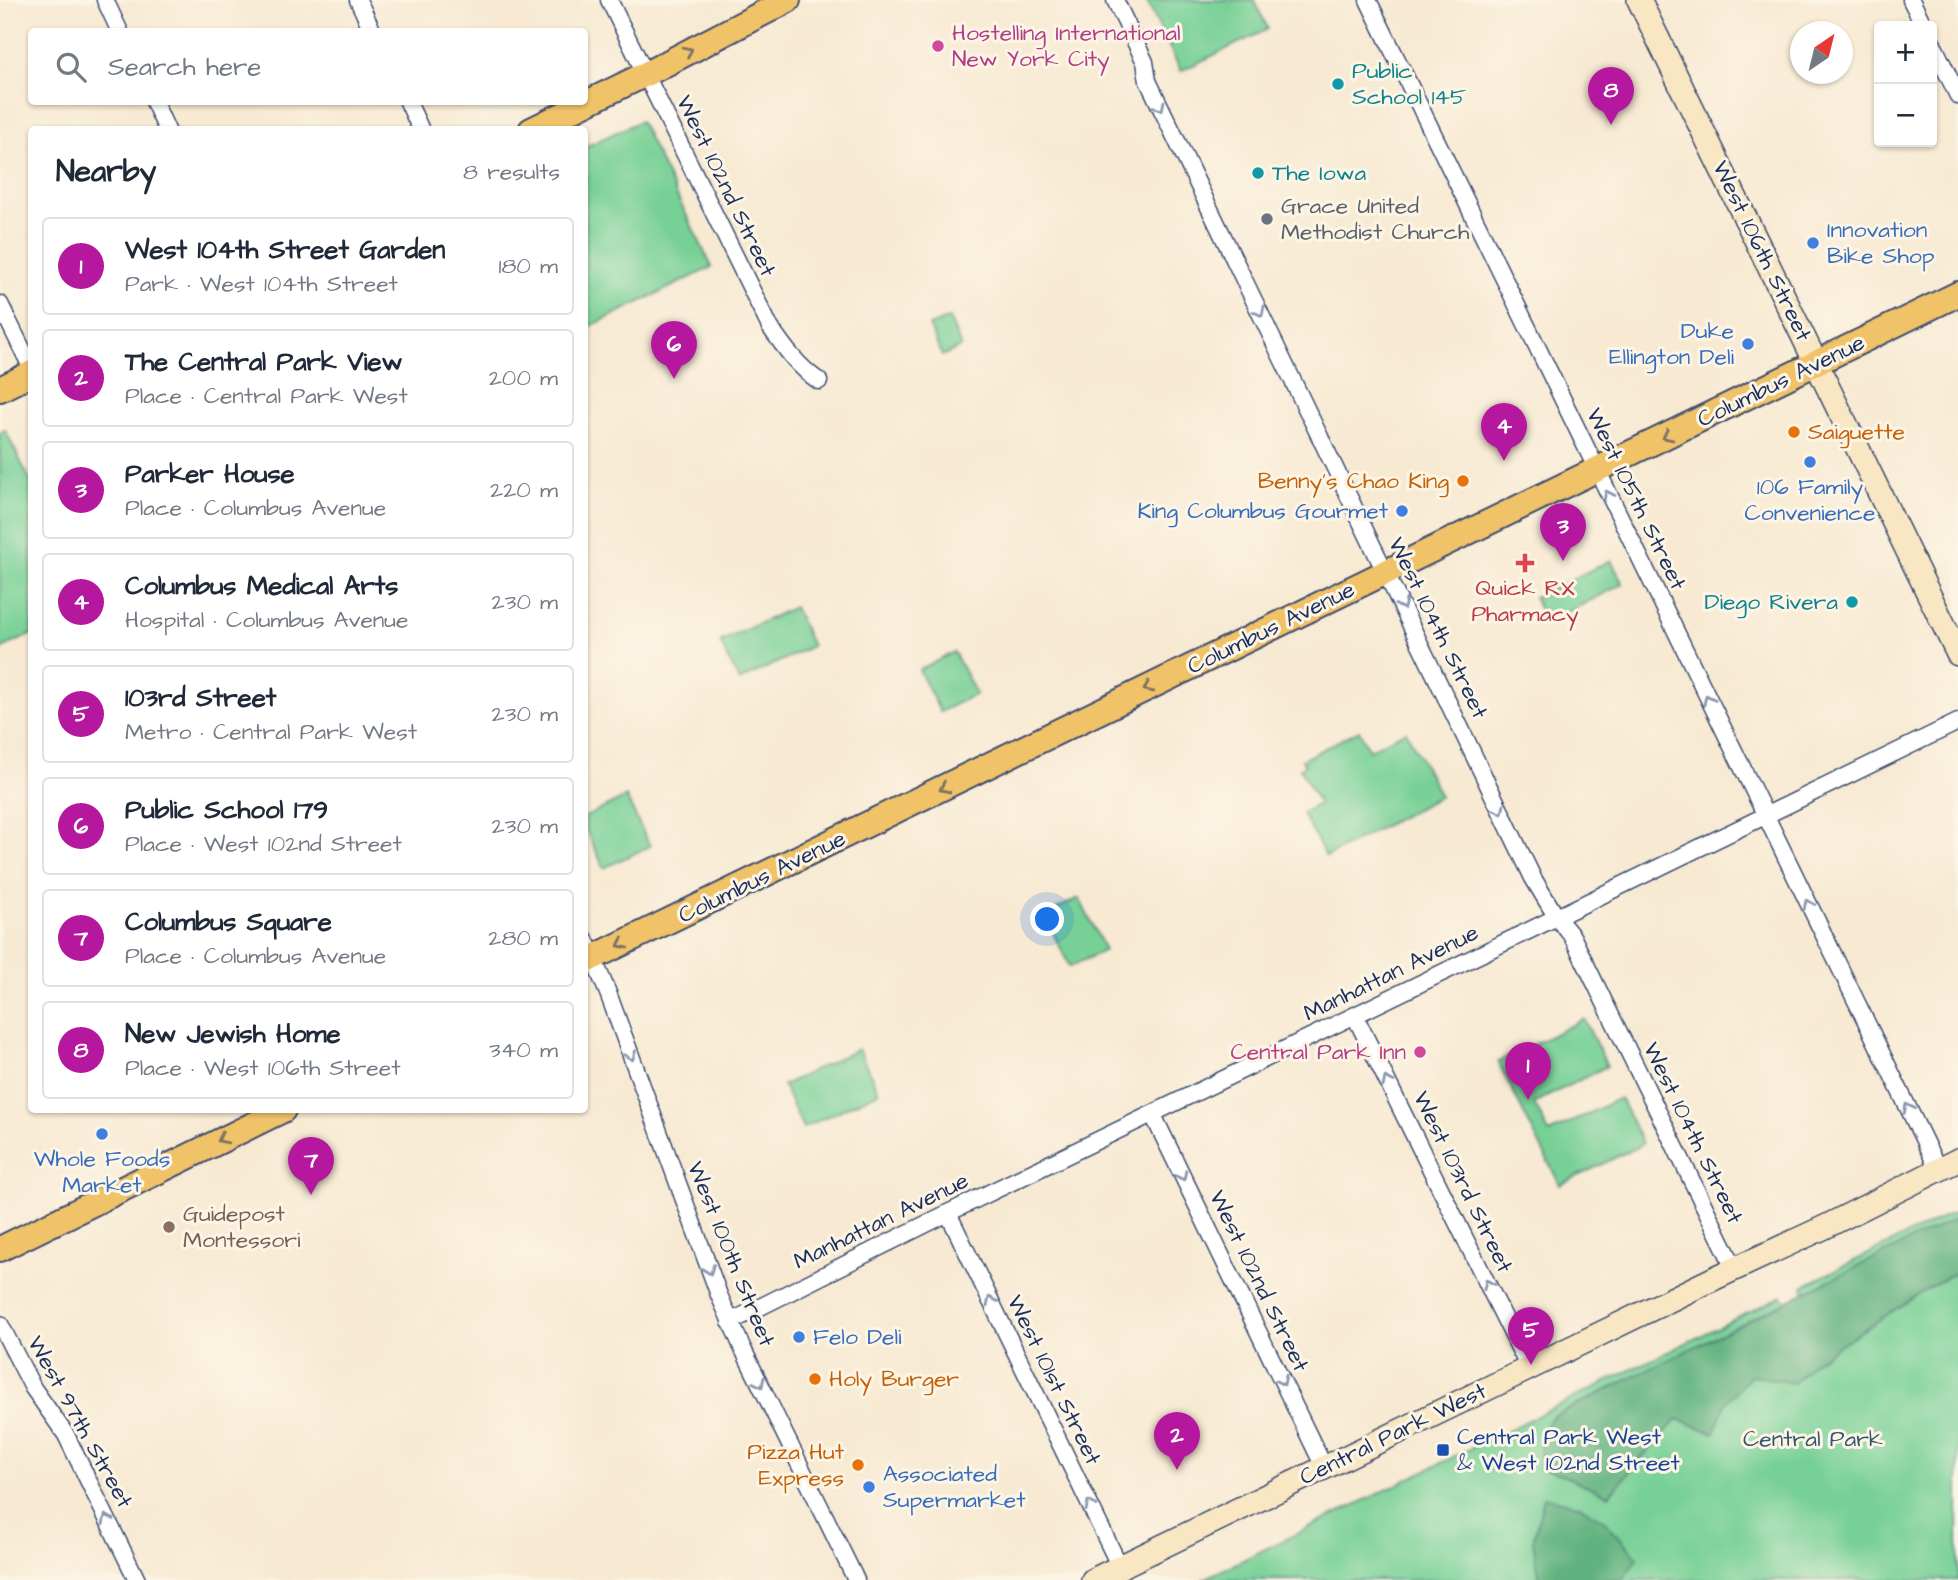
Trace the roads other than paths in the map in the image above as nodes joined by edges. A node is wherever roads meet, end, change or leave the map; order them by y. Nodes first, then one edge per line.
1 (105, 0) edge
2 (358, 0) edge
3 (609, 0) edge
4 (788, 0) edge
5 (1115, 0) edge
6 (1368, 0) edge
7 (1639, 0) edge
8 (1911, 0) edge
9 (1922, 21) edge
10 (118, 28) edge
11 (371, 28) edge
12 (1937, 52) edge
13 (646, 74) junction
14 (1958, 96) edge
15 (588, 102) edge
16 (155, 105) edge
17 (409, 105) edge
18 (582, 105) edge
19 (165, 126) edge
20 (419, 126) edge
21 (539, 126) edge
22 (1958, 294) edge
23 (0, 304) edge
24 (28, 363) edge
25 (1817, 364) junction
26 (28, 373) edge
27 (820, 380) dead end
28 (0, 389) edge
29 (1596, 470) junction
30 (1386, 573) junction
31 (1958, 654) edge
32 (1958, 722) edge
33 (1765, 816) junction
34 (1557, 918) junction
35 (588, 952) edge
36 (1355, 1016) junction
37 (277, 1113) edge
38 (1153, 1115) junction
39 (1948, 1164) edge
40 (948, 1213) junction
41 (0, 1249) edge
42 (1735, 1269) junction
43 (730, 1322) junction
44 (0, 1324) edge
45 (1529, 1368) junction
46 (1325, 1467) junction
47 (1120, 1567) junction
48 (137, 1580) edge
49 (856, 1580) edge
50 (1093, 1580) edge

1 - 10 street
2 - 11 street
3 - 13 street, West 102nd Street
13 -> 4 main road
5 -> 30 street, West 104th Street
6 - 29 street, West 105th Street
7 - 25 main road, West 106th Street
8 - 9 street
12 - 14 street
13 - 15 main road
13 - 27 street, West 102nd Street
16 - 19 street
17 - 20 street
18 - 21 main road
22 - 25 main road, Columbus Avenue
23 - 24 street
25 -> 29 main road, Columbus Avenue
25 - 31 main road, West 106th Street
26 - 28 main road
29 - 30 main road, Columbus Avenue
33 -> 29 street, West 105th Street
30 -> 34 street, West 104th Street
30 -> 35 main road, Columbus Avenue
32 - 33 street, Manhattan Avenue
33 - 34 street, Manhattan Avenue
39 -> 33 street, West 105th Street
34 - 36 street, Manhattan Avenue
34 - 42 street, West 104th Street
35 -> 43 street, West 100th Street
36 - 38 street, Manhattan Avenue
45 -> 36 street, West 103rd Street
37 -> 41 main road
38 - 40 street, Manhattan Avenue
38 -> 46 street, West 102nd Street
39 - 42 main road, Central Park West
40 - 43 street, Manhattan Avenue
47 -> 40 street, West 101st Street
42 - 45 main road, Central Park West
43 -> 49 street, West 100th Street
48 -> 44 street, West 97th Street
45 - 46 main road, Central Park West
46 - 47 main road, Central Park West
47 - 50 main road, Central Park West

